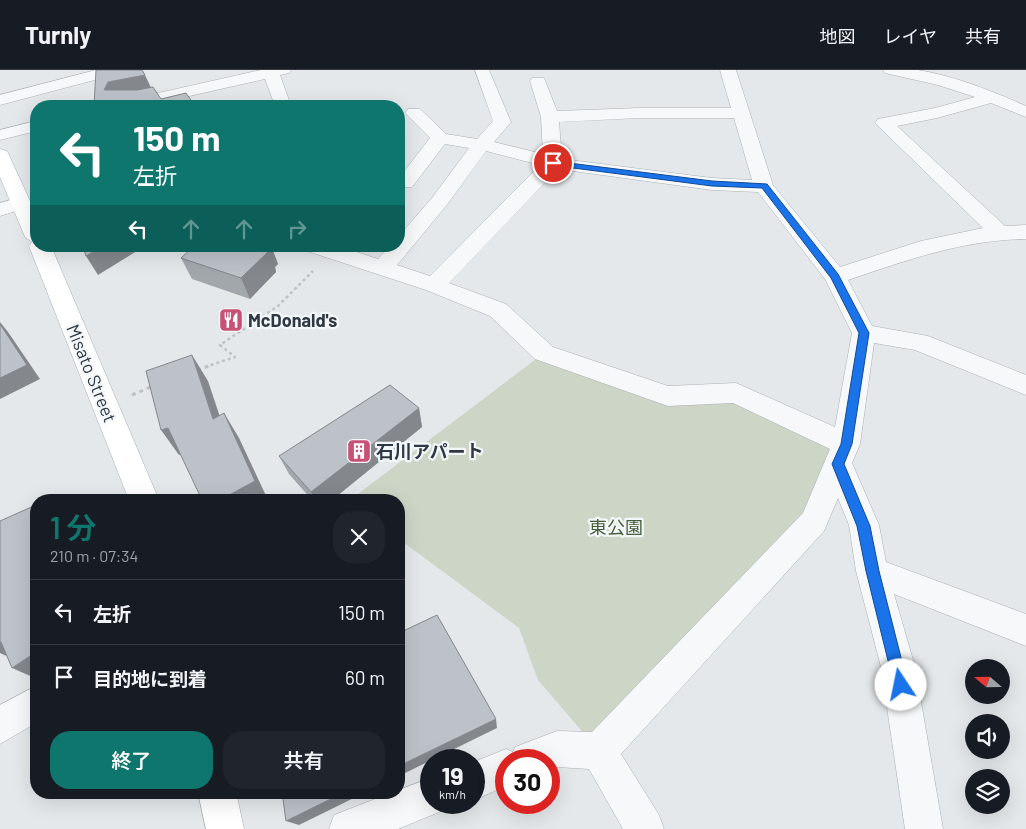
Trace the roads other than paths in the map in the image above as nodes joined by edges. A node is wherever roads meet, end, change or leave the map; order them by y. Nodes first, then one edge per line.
1 (115, 70) edge
2 (728, 70) edge
3 (892, 70) edge
4 (277, 71) edge
5 (482, 71) edge
6 (538, 81) dead end
7 (993, 97) junction
8 (0, 100) edge
9 (149, 100) edge
10 (282, 100) edge
11 (1026, 112) edge
12 (414, 113) dead end
13 (741, 113) junction
14 (550, 117) junction
15 (30, 127) edge
16 (0, 134) edge
17 (440, 138) junction
18 (480, 145) junction
19 (0, 155) edge
20 (553, 163) junction
21 (405, 179) edge
22 (405, 185) edge
23 (764, 186) junction
24 (439, 202) junction
25 (21, 203) junction
26 (0, 210) edge
27 (30, 222) edge
28 (998, 231) junction
29 (1026, 232) edge
30 (405, 241) edge
31 (43, 252) edge
32 (330, 252) edge
33 (396, 252) edge
34 (382, 268) junction
35 (835, 276) junction
36 (434, 285) junction
37 (864, 333) junction
38 (1026, 385) edge
39 (842, 454) junction
40 (142, 494) edge
41 (872, 571) junction
42 (1026, 630) edge
43 (30, 707) edge
44 (0, 726) edge
45 (560, 749) edge
46 (599, 751) junction
47 (420, 801) edge
48 (348, 829) edge
49 (645, 829) edge
50 (924, 829) edge

1 - 8 street
2 - 13 street
3 - 7 street
4 - 9 street
4 - 10 street
5 - 18 street
6 - 14 street
7 - 11 street
7 - 28 street
12 - 17 street
13 - 14 street
13 - 23 street
14 - 20 street
15 - 16 street
17 - 18 street
17 - 21 street
18 - 20 street
18 - 24 street
19 - 25 main road, Misato Street
20 - 23 street
20 - 36 street
22 - 24 street
23 - 35 street
24 - 30 street
25 - 26 street
25 - 27 main road, Misato Street
28 - 29 street
28 - 35 street
31 - 40 main road, Misato Street
32 - 34 street
33 - 34 street
34 - 36 street
35 - 37 street
36 - 39 street
37 - 38 street
37 - 39 street
39 - 41 street
39 - 46 street
41 - 42 street
41 - 50 street
43 - 44 street
45 - 46 street
46 - 49 street
47 - 48 street

